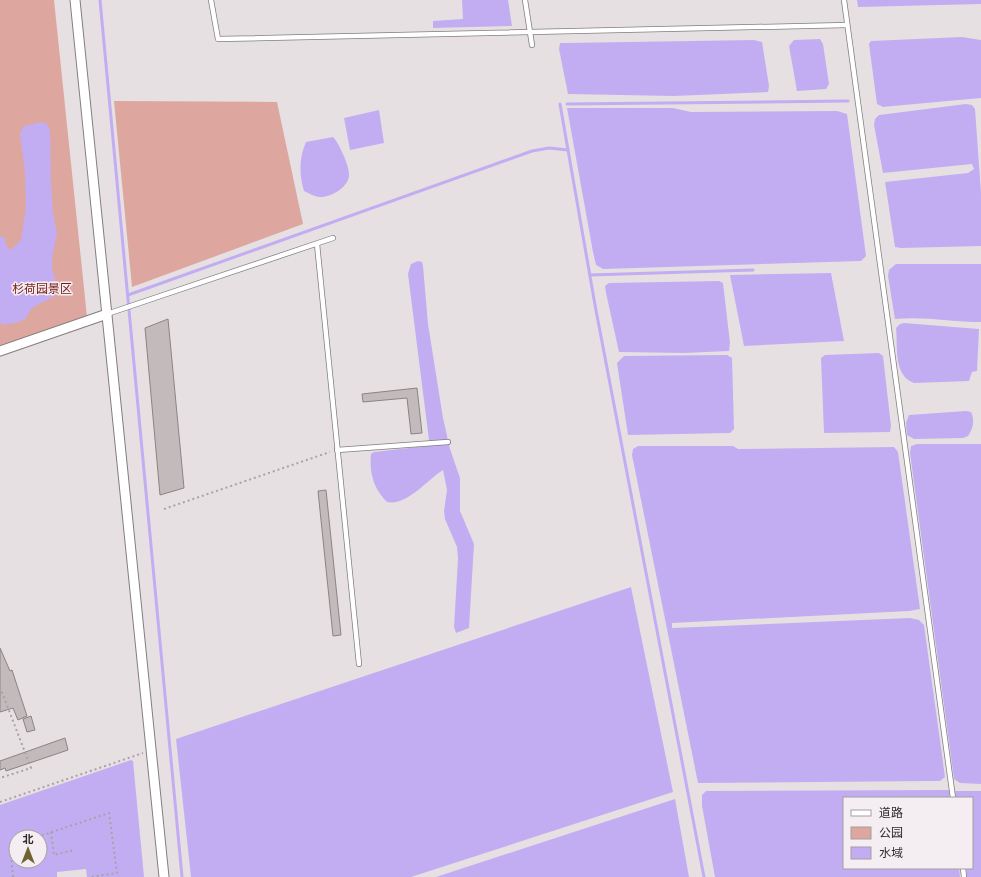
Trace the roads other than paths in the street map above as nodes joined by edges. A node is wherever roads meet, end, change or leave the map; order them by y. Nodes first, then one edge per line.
1 (75, 0) edge
2 (211, 0) edge
3 (525, 0) edge
4 (844, 0) edge
5 (847, 25) junction
6 (530, 32) junction
7 (532, 46) dead end
8 (333, 238) dead end
9 (317, 244) junction
10 (107, 314) junction
11 (0, 351) edge
12 (448, 442) dead end
13 (337, 450) junction
14 (359, 664) dead end
15 (953, 797) edge
16 (164, 877) edge

1 - 10 street
2 - 6 lane
3 - 6 lane
4 - 5 lane
5 - 6 lane
5 - 15 lane
6 - 7 lane
8 - 9 lane
9 - 10 lane
9 - 13 lane
10 - 11 street
10 - 16 street
12 - 13 lane
13 - 14 lane

